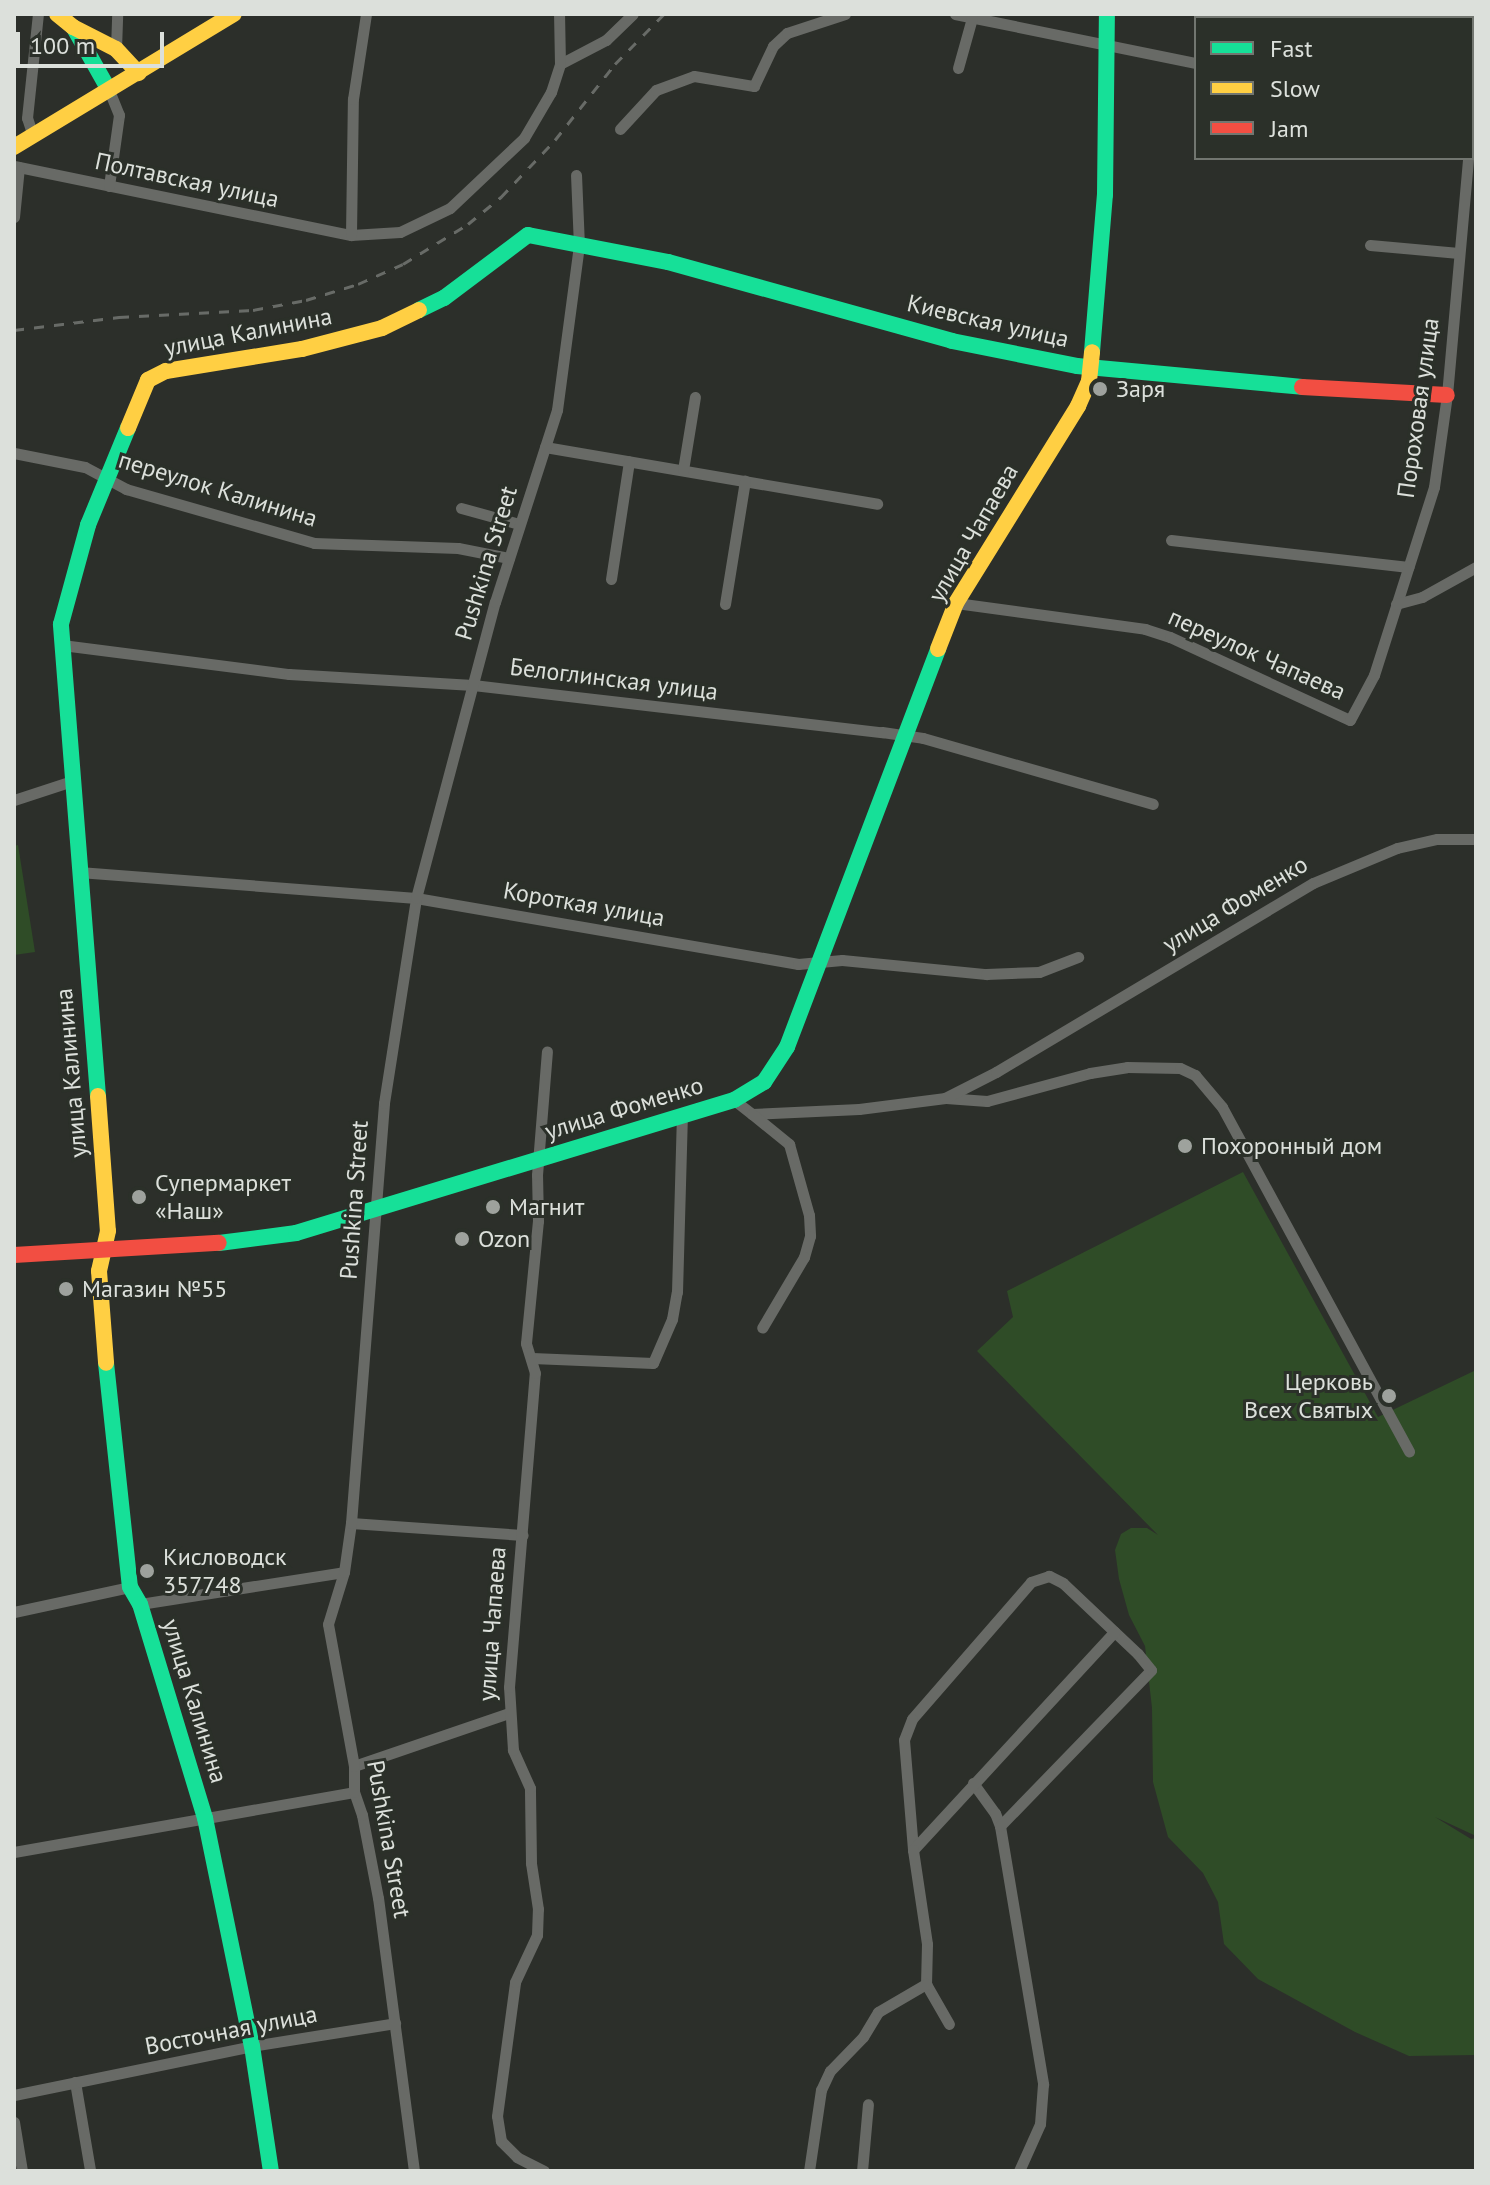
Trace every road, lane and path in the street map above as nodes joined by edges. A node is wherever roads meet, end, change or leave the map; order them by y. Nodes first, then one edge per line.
1 (38, 14) edge
2 (57, 14) edge
3 (117, 14) edge
4 (234, 14) edge
5 (366, 14) edge
6 (559, 14) edge
7 (633, 14) edge
8 (845, 14) edge
9 (955, 14) edge
10 (1107, 14) edge
11 (1115, 14) edge
12 (972, 18) junction
13 (73, 27) junction
14 (1108, 47) junction
15 (116, 49) junction
16 (1194, 63) edge
17 (560, 64) junction
18 (958, 68) dead end
19 (138, 73) junction
20 (109, 90) junction
21 (620, 129) dead end
22 (33, 136) junction
23 (14, 147) edge
24 (1468, 160) edge
25 (16, 167) edge
26 (576, 175) dead end
27 (109, 186) junction
28 (14, 217) edge
29 (351, 235) junction
30 (528, 235) joint
31 (1370, 245) dead end
32 (579, 246) junction
33 (1459, 253) junction
34 (1090, 367) junction
35 (1447, 395) junction
36 (695, 397) dead end
37 (545, 447) junction
38 (14, 453) edge
39 (629, 461) junction
40 (683, 470) junction
41 (107, 481) junction
42 (745, 481) junction
43 (877, 504) dead end
44 (461, 508) dead end
45 (519, 524) junction
46 (1171, 540) dead end
47 (509, 558) junction
48 (1408, 567) junction
49 (1476, 567) edge
50 (611, 579) dead end
51 (956, 603) junction
52 (725, 604) dead end
53 (1396, 604) junction
54 (62, 645) junction
55 (473, 685) junction
56 (1350, 720) joint
57 (905, 735) junction
58 (72, 781) junction
59 (14, 800) edge
60 (1153, 804) dead end
61 (1476, 839) edge
62 (79, 872) junction
63 (416, 898) junction
64 (1078, 957) dead end
65 (821, 962) junction
66 (547, 1051) dead end
67 (945, 1098) junction
68 (734, 1100) junction
69 (752, 1114) junction
70 (682, 1116) junction
71 (538, 1160) junction
72 (375, 1212) junction
73 (103, 1250) junction
74 (14, 1255) edge
75 (762, 1328) dead end
76 (532, 1358) junction
77 (1409, 1451) dead end
78 (351, 1523) junction
79 (523, 1535) junction
80 (344, 1572) junction
81 (130, 1587) junction
82 (140, 1604) junction
83 (14, 1612) edge
84 (1114, 1632) junction
85 (509, 1713) junction
86 (354, 1766) junction
87 (973, 1783) junction
88 (354, 1792) junction
89 (205, 1818) junction
90 (1000, 1826) junction
91 (913, 1850) junction
92 (14, 1852) edge
93 (926, 1984) junction
94 (395, 2023) junction
95 (949, 2024) dead end
96 (252, 2046) junction
97 (75, 2082) junction
98 (14, 2095) edge
99 (868, 2104) dead end
100 (14, 2122) edge
101 (90, 2170) edge
102 (22, 2171) edge
103 (271, 2171) edge
104 (414, 2171) edge
105 (544, 2171) edge
106 (809, 2171) edge
107 (862, 2171) edge
108 (1019, 2171) edge

1 - 22 street
2 - 13 street
3 - 15 street
4 - 19 street
5 - 29 street
6 - 17 street
7 - 17 street
8 - 21 street
9 - 12 street
10 - 14 street, улица Чапаева
11 - 14 street, улица Чапаева
12 - 14 street
12 - 18 street
13 - 15 street
13 - 20 street
14 - 16 street
14 - 34 street, улица Чапаева
15 - 19 street
17 - 29 street, Полтавская улица
19 - 20 street
20 - 22 street
20 - 27 street
22 - 23 street
24 - 33 street, Пороховая улица
25 - 27 street, Полтавская улица
25 - 28 street
26 - 32 street, Pushkina Street
27 - 29 street, Полтавская улица
30 - 32 street, Киевская улица
30 - 41 street, улица Калинина
31 - 33 street
32 - 34 street, Киевская улица
32 - 37 street, Pushkina Street
33 - 35 street, Пороховая улица
34 - 35 street, Киевская улица
34 - 51 street, улица Чапаева
35 - 48 street, Пороховая улица
36 - 40 street
37 - 39 street
37 - 45 street, Pushkina Street
38 - 41 street, переулок Калинина
39 - 40 street
39 - 50 street
40 - 42 street
41 - 47 street, переулок Калинина
41 - 54 street, улица Калинина
42 - 43 street
42 - 52 street
44 - 45 street
45 - 47 street, Pushkina Street
46 - 48 street
47 - 55 street, Pushkina Street
48 - 53 street, Пороховая улица
49 - 53 street
51 - 56 street, переулок Чапаева
51 - 57 street, улица Чапаева
53 - 56 street, Пороховая улица
54 - 55 street, Белоглинская улица
54 - 58 street, улица Калинина
55 - 57 street, Белоглинская улица
55 - 63 street, Pushkina Street
57 - 60 street, Белоглинская улица
57 - 65 street, улица Чапаева
58 - 59 street
58 - 62 street, улица Калинина
61 - 67 street, улица Фоменко
62 - 63 street, Короткая улица
62 - 73 street, улица Калинина
63 - 65 street, Короткая улица
63 - 72 street, Pushkina Street
64 - 65 street, Короткая улица
65 - 68 street, улица Чапаева
66 - 71 street, улица Чапаева
67 - 69 street, улица Фоменко
67 - 77 street
68 - 69 street, улица Фоменко
68 - 70 street, улица Фоменко
69 - 75 street
70 - 71 street, улица Фоменко
70 - 76 street
71 - 72 street, улица Фоменко
71 - 76 street, улица Чапаева
72 - 73 street, улица Фоменко
72 - 78 street, Pushkina Street
73 - 74 street, улица Фоменко
73 - 81 street, улица Калинина
76 - 79 street, улица Чапаева
78 - 79 street
78 - 80 street, Pushkina Street
79 - 85 street, улица Чапаева
80 - 82 street
80 - 86 street, Pushkina Street
81 - 82 street, улица Калинина
81 - 83 street
82 - 89 street, улица Калинина
84 - 87 street
84 - 90 street
84 - 91 street
85 - 86 street
85 - 105 street, улица Чапаева
86 - 88 street, Pushkina Street
87 - 90 street
87 - 91 street
88 - 89 street
88 - 94 street, Pushkina Street
89 - 92 street
89 - 96 street, улица Калинина
90 - 108 street
91 - 93 street
93 - 95 street
93 - 106 street
94 - 96 street, Восточная улица
94 - 104 street, Pushkina Street
96 - 97 street, Восточная улица
96 - 103 street, улица Калинина
97 - 98 street, Восточная улица
97 - 101 street
99 - 107 street
100 - 102 street

